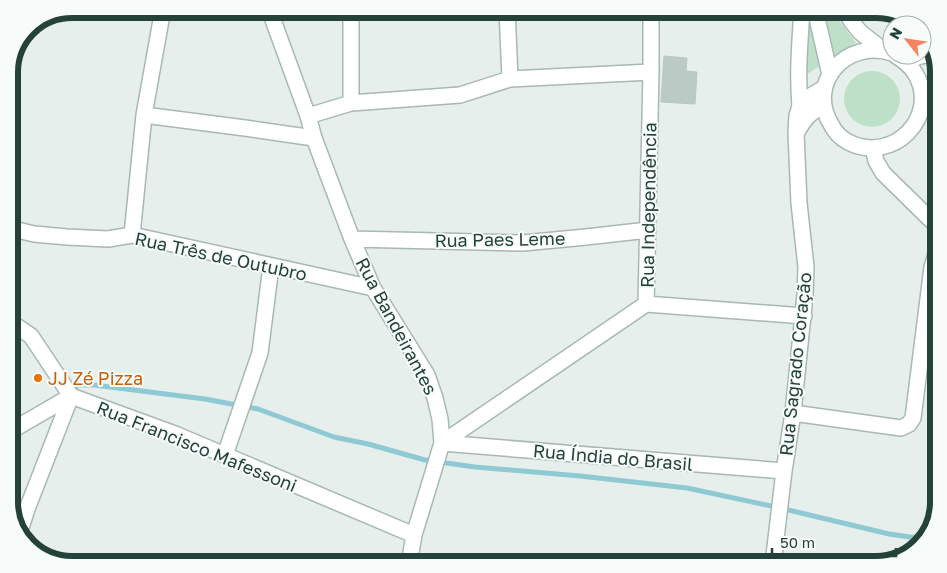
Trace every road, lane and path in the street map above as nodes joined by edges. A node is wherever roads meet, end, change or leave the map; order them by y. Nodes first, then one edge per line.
1 (161, 18) edge
2 (272, 18) edge
3 (351, 18) edge
4 (507, 18) edge
5 (651, 18) edge
6 (801, 18) edge
7 (816, 18) edge
8 (850, 18) edge
9 (882, 47) edge
10 (882, 53) edge
11 (906, 65) edge
12 (651, 72) junction
13 (510, 80) junction
14 (827, 81) junction
15 (351, 103) junction
16 (800, 106) junction
17 (823, 106) junction
18 (144, 116) junction
19 (308, 116) junction
20 (796, 133) junction
21 (314, 138) junction
22 (873, 148) junction
23 (929, 219) edge
24 (18, 230) edge
25 (648, 230) junction
26 (132, 235) junction
27 (352, 239) junction
28 (271, 266) junction
29 (930, 287) edge
30 (373, 288) junction
31 (646, 304) junction
32 (804, 316) junction
33 (18, 327) edge
34 (71, 396) junction
35 (793, 413) junction
36 (18, 427) edge
37 (442, 443) junction
38 (225, 455) junction
39 (784, 471) junction
40 (22, 523) edge
41 (414, 534) junction
42 (411, 556) edge
43 (774, 556) edge

1 - 18 street
2 - 19 street, Rua Bandeirantes
3 - 15 street
4 - 13 street
5 - 12 street, Rua Independência
6 - 16 street, Rua Sagrado Coração
7 - 14 street
8 - 9 street
10 - 14 street
11 - 22 street
12 - 13 street
12 - 25 street, Rua Independência
13 - 15 street
14 - 16 street
14 - 17 street
15 - 19 street
16 - 20 street, Rua Sagrado Coração
17 - 20 street
17 - 22 street
18 - 21 street
18 - 26 street
19 - 21 street, Rua Bandeirantes
20 - 32 street, Rua Sagrado Coração
21 - 27 street, Rua Bandeirantes
22 - 23 street
24 - 26 street, Rua Três de Outubro
25 - 27 street, Rua Paes Leme
25 - 31 street, Rua Independência
26 - 28 street, Rua Três de Outubro
27 - 30 street, Rua Bandeirantes
28 - 30 street, Rua Três de Outubro
28 - 38 street
29 - 35 street
30 - 37 street, Rua Bandeirantes
31 - 32 street
31 - 37 street, Rua Independência
32 - 35 street, Rua Sagrado Coração
33 - 34 street
34 - 36 street
34 - 38 street, Rua Francisco Mafessoni
34 - 40 street
35 - 39 street, Rua Sagrado Coração
37 - 39 street, Rua Índia do Brasil
37 - 41 street, Rua Bandeirantes
38 - 41 street, Rua Francisco Mafessoni
39 - 43 street, Rua Sagrado Coração
41 - 42 street, Rua Bandeirantes

